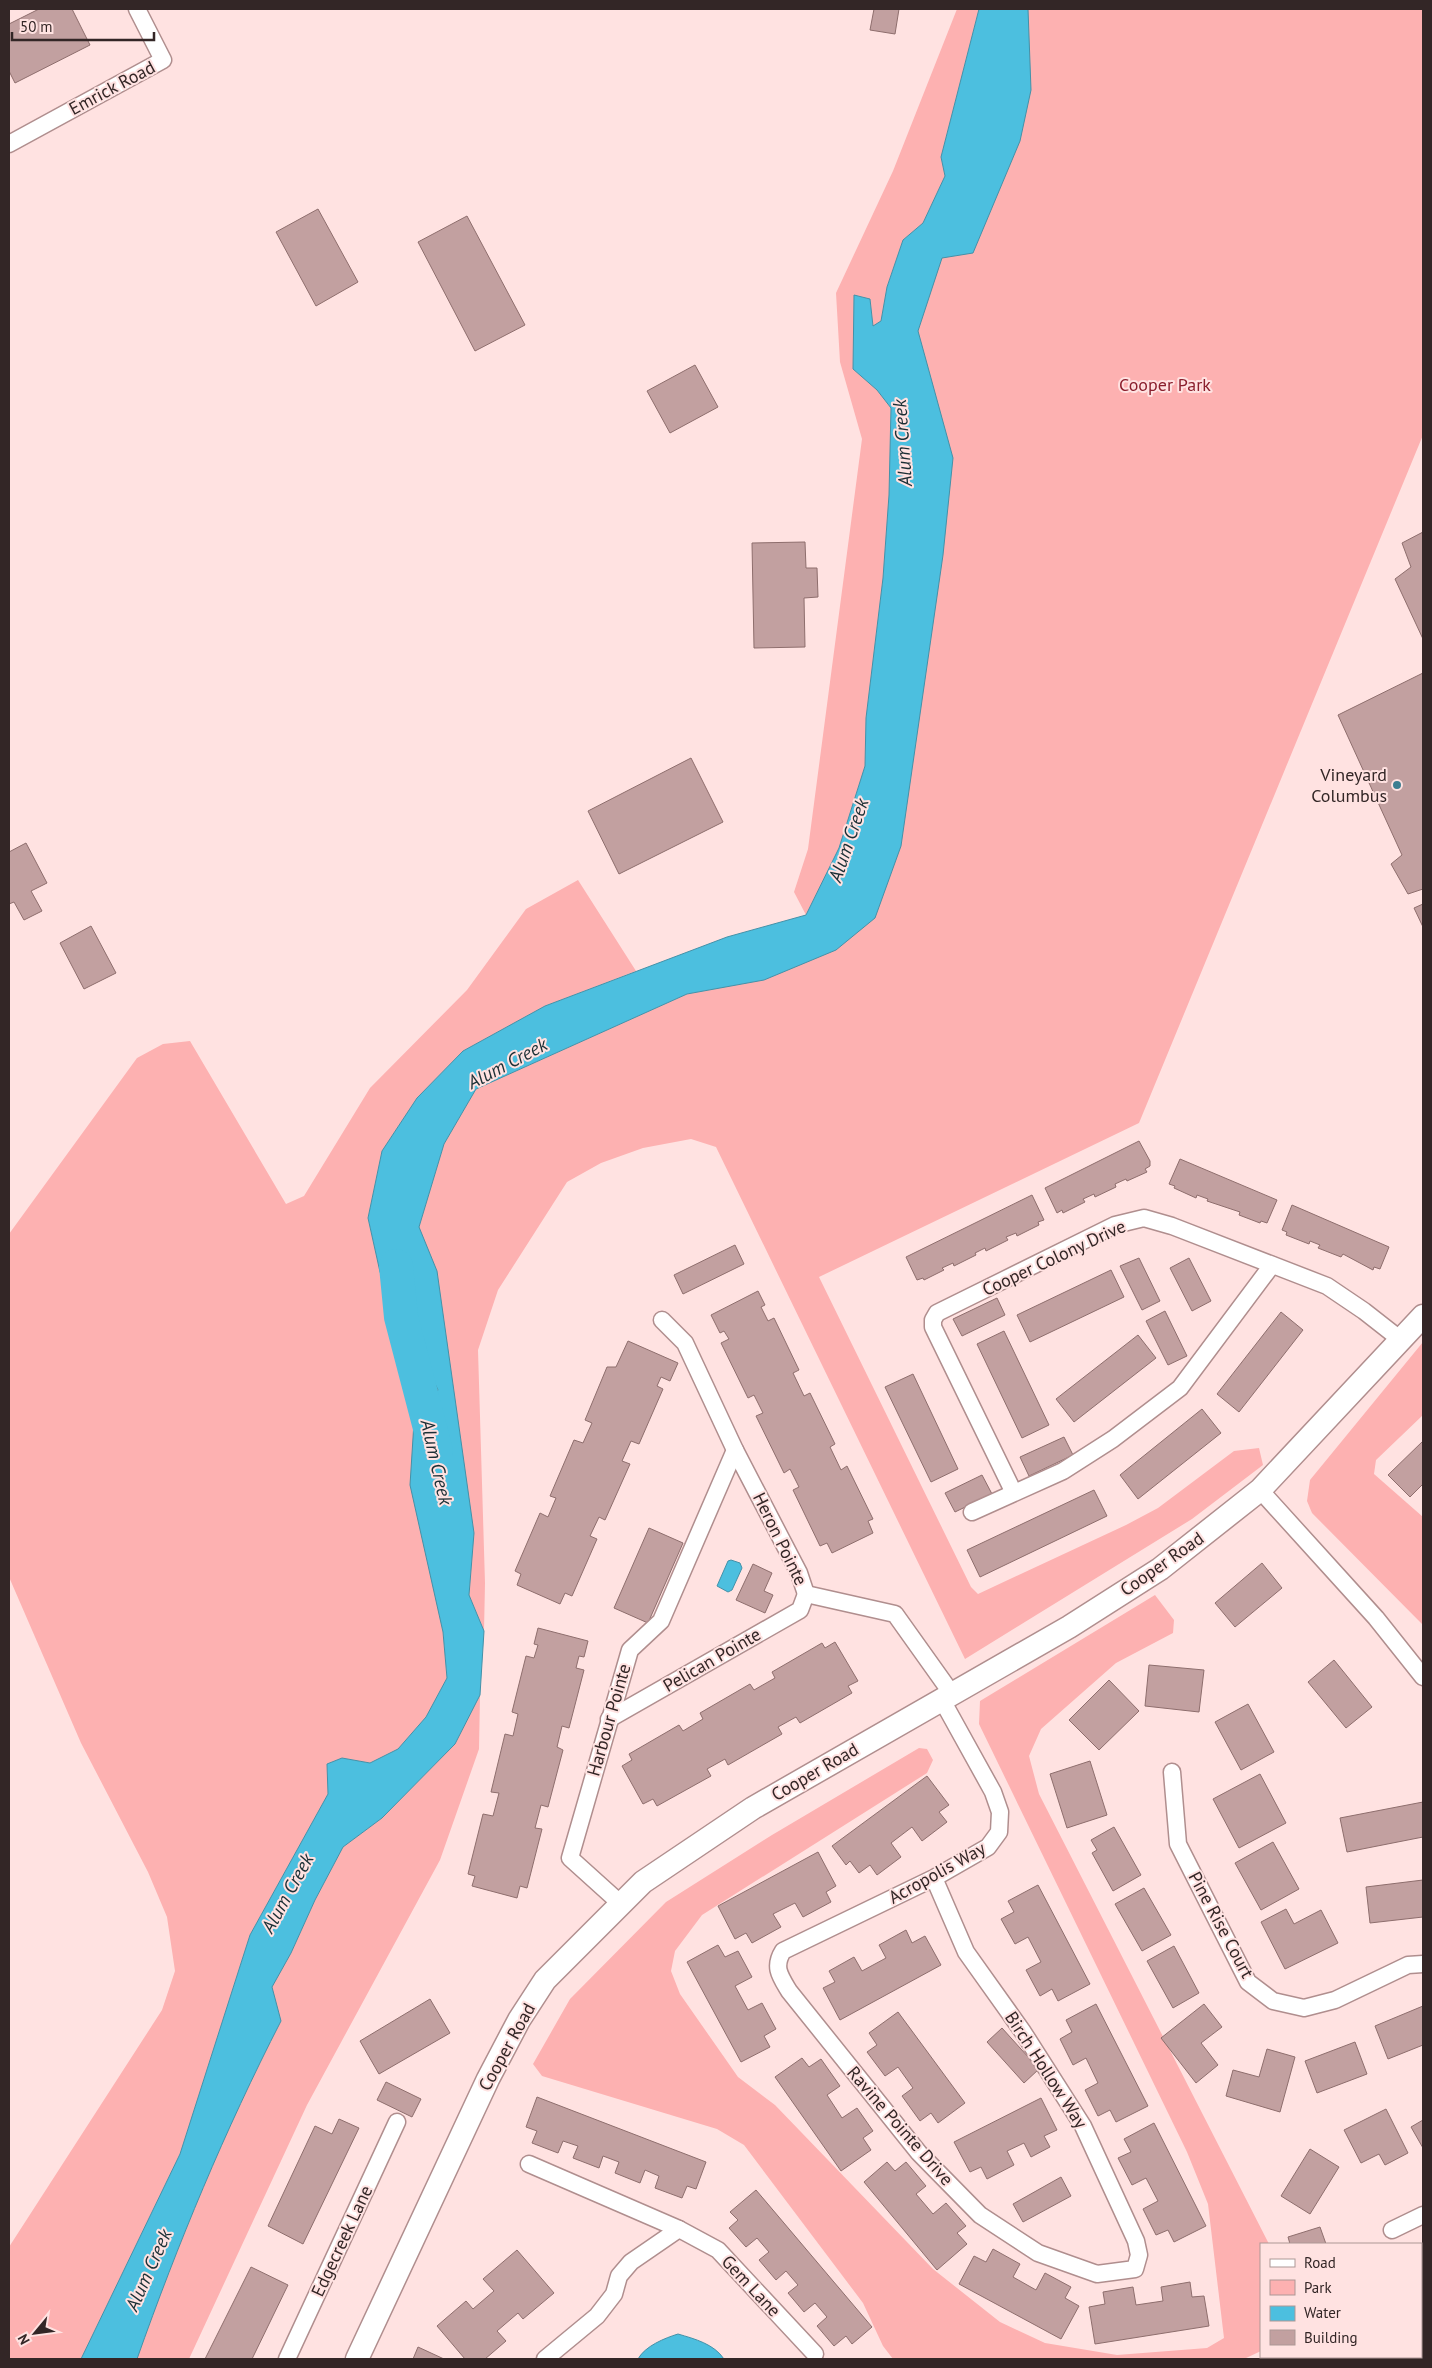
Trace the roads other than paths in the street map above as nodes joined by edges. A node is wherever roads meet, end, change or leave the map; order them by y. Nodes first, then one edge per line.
1 (137, 9) edge
2 (9, 144) edge
3 (1272, 1265) junction
4 (1423, 1316) edge
5 (662, 1320) dead end
6 (1401, 1340) junction
7 (735, 1450) junction
8 (1260, 1490) junction
9 (1013, 1491) junction
10 (972, 1512) dead end
11 (806, 1594) junction
12 (1423, 1677) edge
13 (947, 1697) junction
14 (609, 1719) junction
15 (1172, 1772) dead end
16 (934, 1878) junction
17 (621, 1904) junction
18 (1423, 1964) edge
19 (777, 1969) joint
20 (397, 2122) dead end
21 (529, 2164) dead end
22 (1423, 2215) edge
23 (679, 2229) junction
24 (1392, 2230) dead end
25 (1135, 2269) joint
26 (815, 2354) dead end
27 (287, 2359) edge
28 (357, 2359) edge
29 (546, 2359) edge

1 - 2 street, Emrick Road
3 - 6 street, Cooper Colony Drive
3 - 9 street
3 - 9 street, Cooper Colony Drive
4 - 6 street, Cooper Road
5 - 7 street, Heron Pointe
6 - 8 street, Cooper Road
7 - 11 street, Heron Pointe
7 - 14 street, Harbour Pointe
8 - 12 street
8 - 13 street, Cooper Road
9 - 10 street
11 - 13 street, Heron Pointe
11 - 14 street, Pelican Pointe
13 - 16 street, Acropolis Way
13 - 17 street, Cooper Road
14 - 17 street, Harbour Pointe
15 - 18 street, Pine Rise Court
16 - 19 street, Acropolis Way
16 - 25 street, Birch Hollow Way
17 - 28 street, Cooper Road
19 - 25 street, Ravine Pointe Drive
20 - 27 street, Edgecreek Lane
21 - 23 street, Gem Lane
22 - 24 street
23 - 26 street, Gem Lane
23 - 29 street

